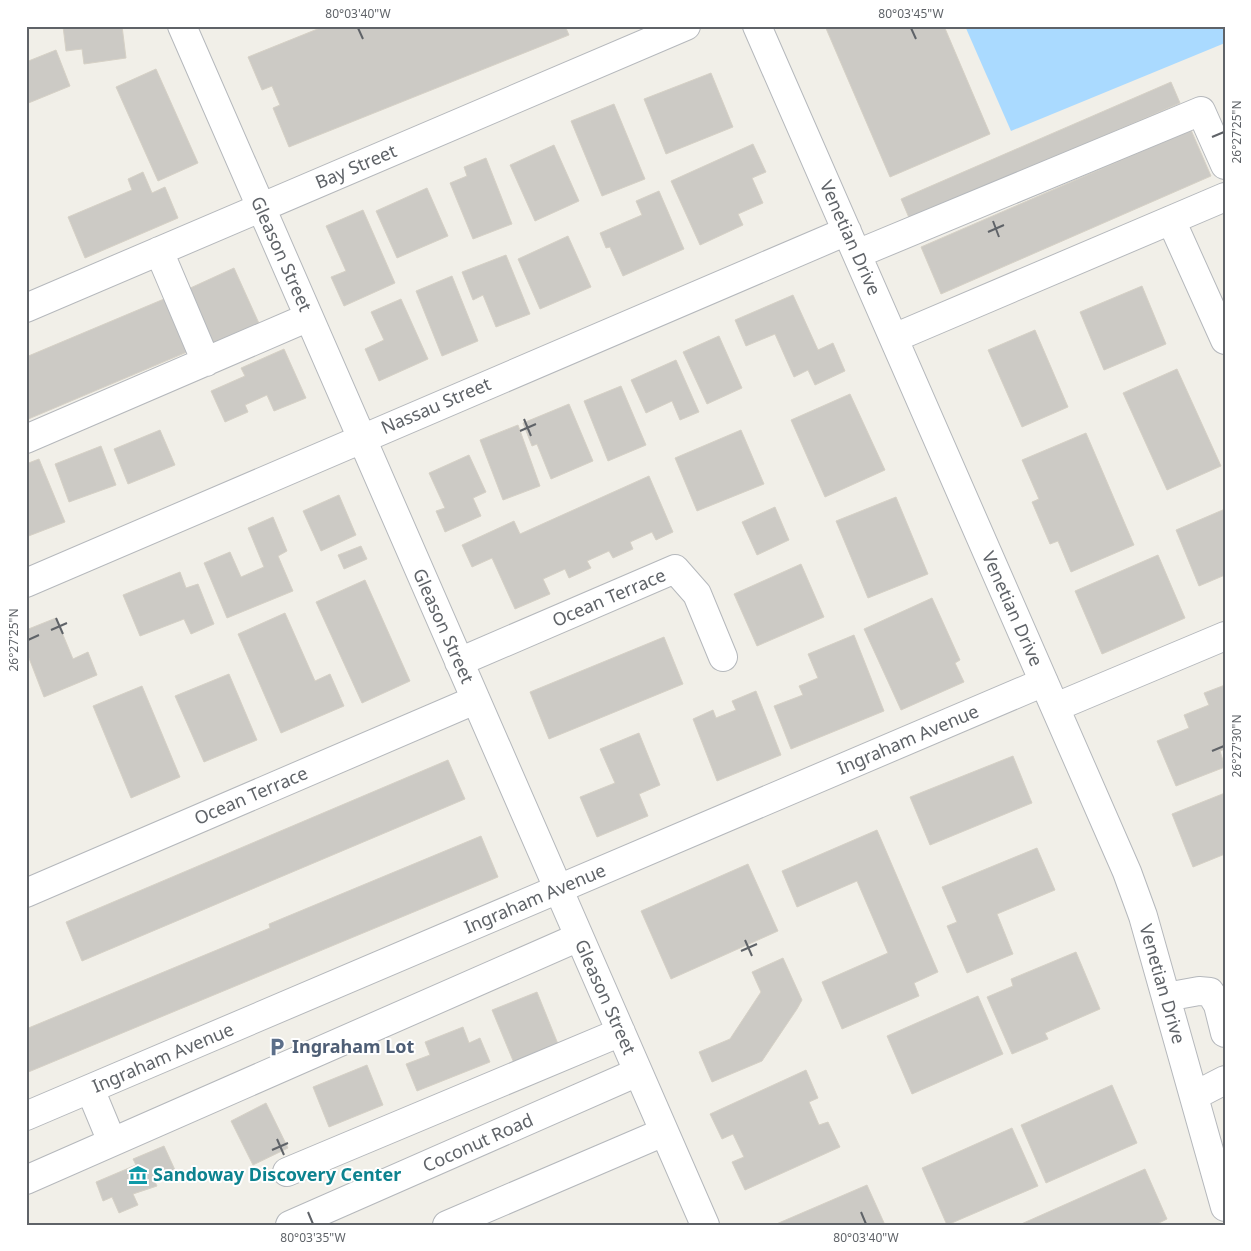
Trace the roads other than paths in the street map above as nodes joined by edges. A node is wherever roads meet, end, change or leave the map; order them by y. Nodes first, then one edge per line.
1 (182, 26) edge
2 (686, 26) edge
3 (757, 26) edge
4 (1225, 165) edge
5 (1225, 197) edge
6 (261, 208) junction
7 (1171, 220) junction
8 (852, 242) junction
9 (159, 251) junction
10 (26, 308) edge
11 (309, 317) junction
12 (894, 338) junction
13 (1225, 340) edge
14 (206, 362) junction
15 (361, 438) junction
16 (26, 439) edge
17 (26, 583) edge
18 (1225, 636) edge
19 (723, 657) dead end
20 (459, 662) junction
21 (1044, 682) junction
22 (475, 700) junction
23 (1056, 707) junction
24 (558, 890) junction
25 (26, 893) edge
26 (579, 937) junction
27 (1166, 997) junction
28 (621, 1032) junction
29 (1225, 1033) edge
30 (638, 1072) junction
31 (1225, 1080) edge
32 (90, 1089) junction
33 (1194, 1096) junction
34 (26, 1116) edge
35 (664, 1132) junction
36 (112, 1142) junction
37 (286, 1172) dead end
38 (26, 1180) edge
39 (1225, 1207) edge
40 (290, 1225) edge
41 (447, 1225) edge
42 (705, 1225) edge

1 - 6 street, Gleason Street
2 - 6 street, Bay Street
3 - 8 street, Venetian Drive
4 - 8 street, Nassau Street
5 - 7 street
6 - 9 street, Bay Street
6 - 11 street, Gleason Street
7 - 12 street
7 - 13 street
8 - 12 street, Venetian Drive
8 - 15 street, Nassau Street
9 - 10 street, Bay Street
9 - 14 street
11 - 14 street
11 - 15 street, Gleason Street
12 - 21 street, Venetian Drive
14 - 16 street
15 - 17 street, Nassau Street
15 - 20 street, Gleason Street
18 - 23 street
19 - 20 street, Ocean Terrace
20 - 22 street, Gleason Street
21 - 23 street, Venetian Drive
21 - 24 street, Ingraham Avenue
22 - 24 street, Gleason Street
22 - 25 street, Ocean Terrace
23 - 27 street, Venetian Drive
24 - 26 street, Gleason Street
24 - 32 street, Ingraham Avenue
26 - 28 street, Gleason Street
26 - 36 street
27 - 29 street
27 - 33 street, Venetian Drive
28 - 30 street, Gleason Street
28 - 37 street
30 - 35 street, Gleason Street
30 - 40 street, Coconut Road
31 - 33 street
32 - 34 street, Ingraham Avenue
32 - 36 street
33 - 39 street, Venetian Drive
35 - 41 street
35 - 42 street, Gleason Street
36 - 38 street

